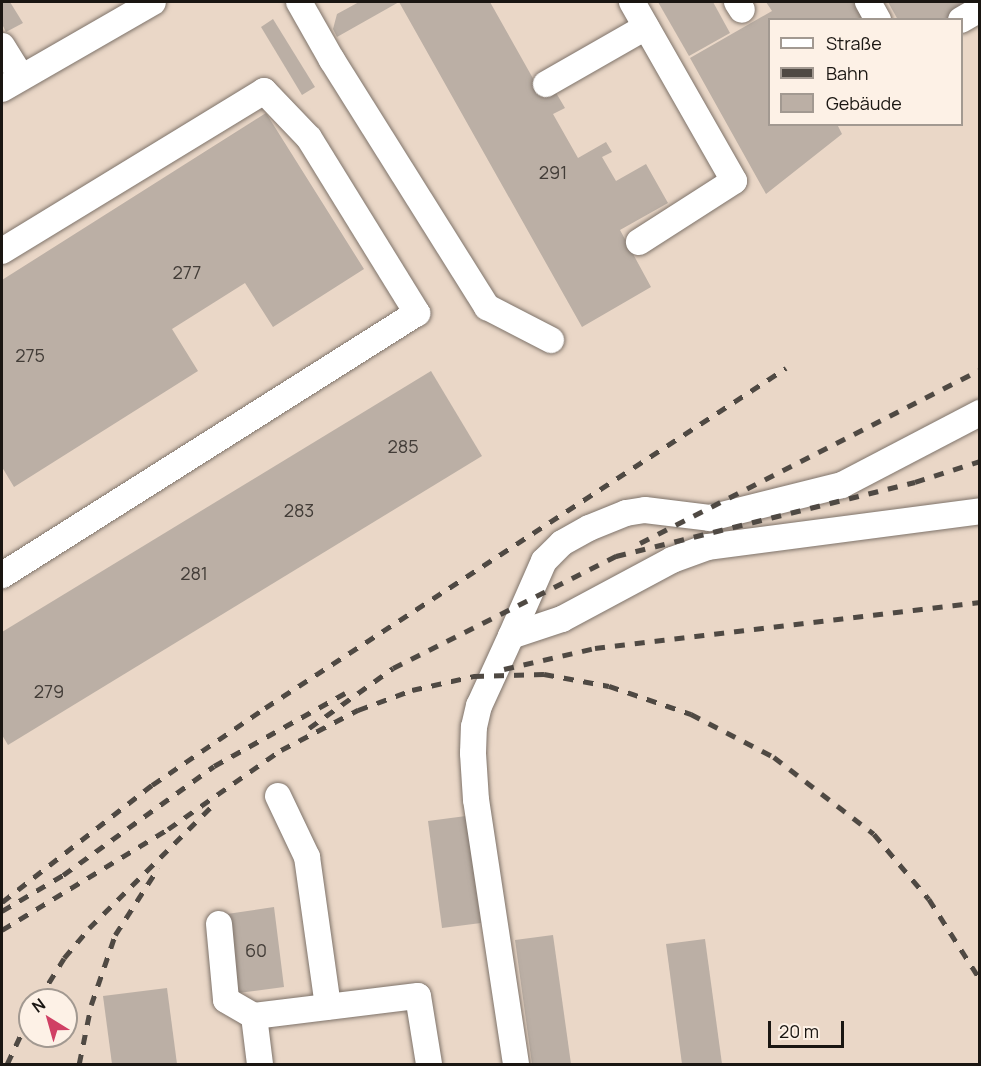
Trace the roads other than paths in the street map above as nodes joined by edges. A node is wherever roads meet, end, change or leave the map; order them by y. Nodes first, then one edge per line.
1 (153, 2) edge
2 (299, 2) edge
3 (632, 2) edge
4 (868, 2) edge
5 (980, 9) edge
6 (877, 18) edge
7 (963, 19) edge
8 (646, 27) junction
9 (2, 46) edge
10 (11, 83) edge
11 (546, 84) dead end
12 (639, 242) dead end
13 (2, 251) edge
14 (551, 340) dead end
15 (980, 413) edge
16 (980, 512) edge
17 (2, 575) edge
18 (511, 636) junction
19 (278, 796) dead end
20 (219, 924) dead end
21 (328, 1007) junction
22 (254, 1016) junction
23 (260, 1065) edge
24 (429, 1065) edge
25 (516, 1065) edge

1 - 10 street
2 - 14 street
3 - 8 street
4 - 6 street
5 - 7 street
8 - 11 street
8 - 12 street
9 - 10 street
13 - 17 street
15 - 18 street
16 - 18 street
18 - 25 street
19 - 21 street
20 - 22 street
21 - 22 street
21 - 24 street
22 - 23 street

